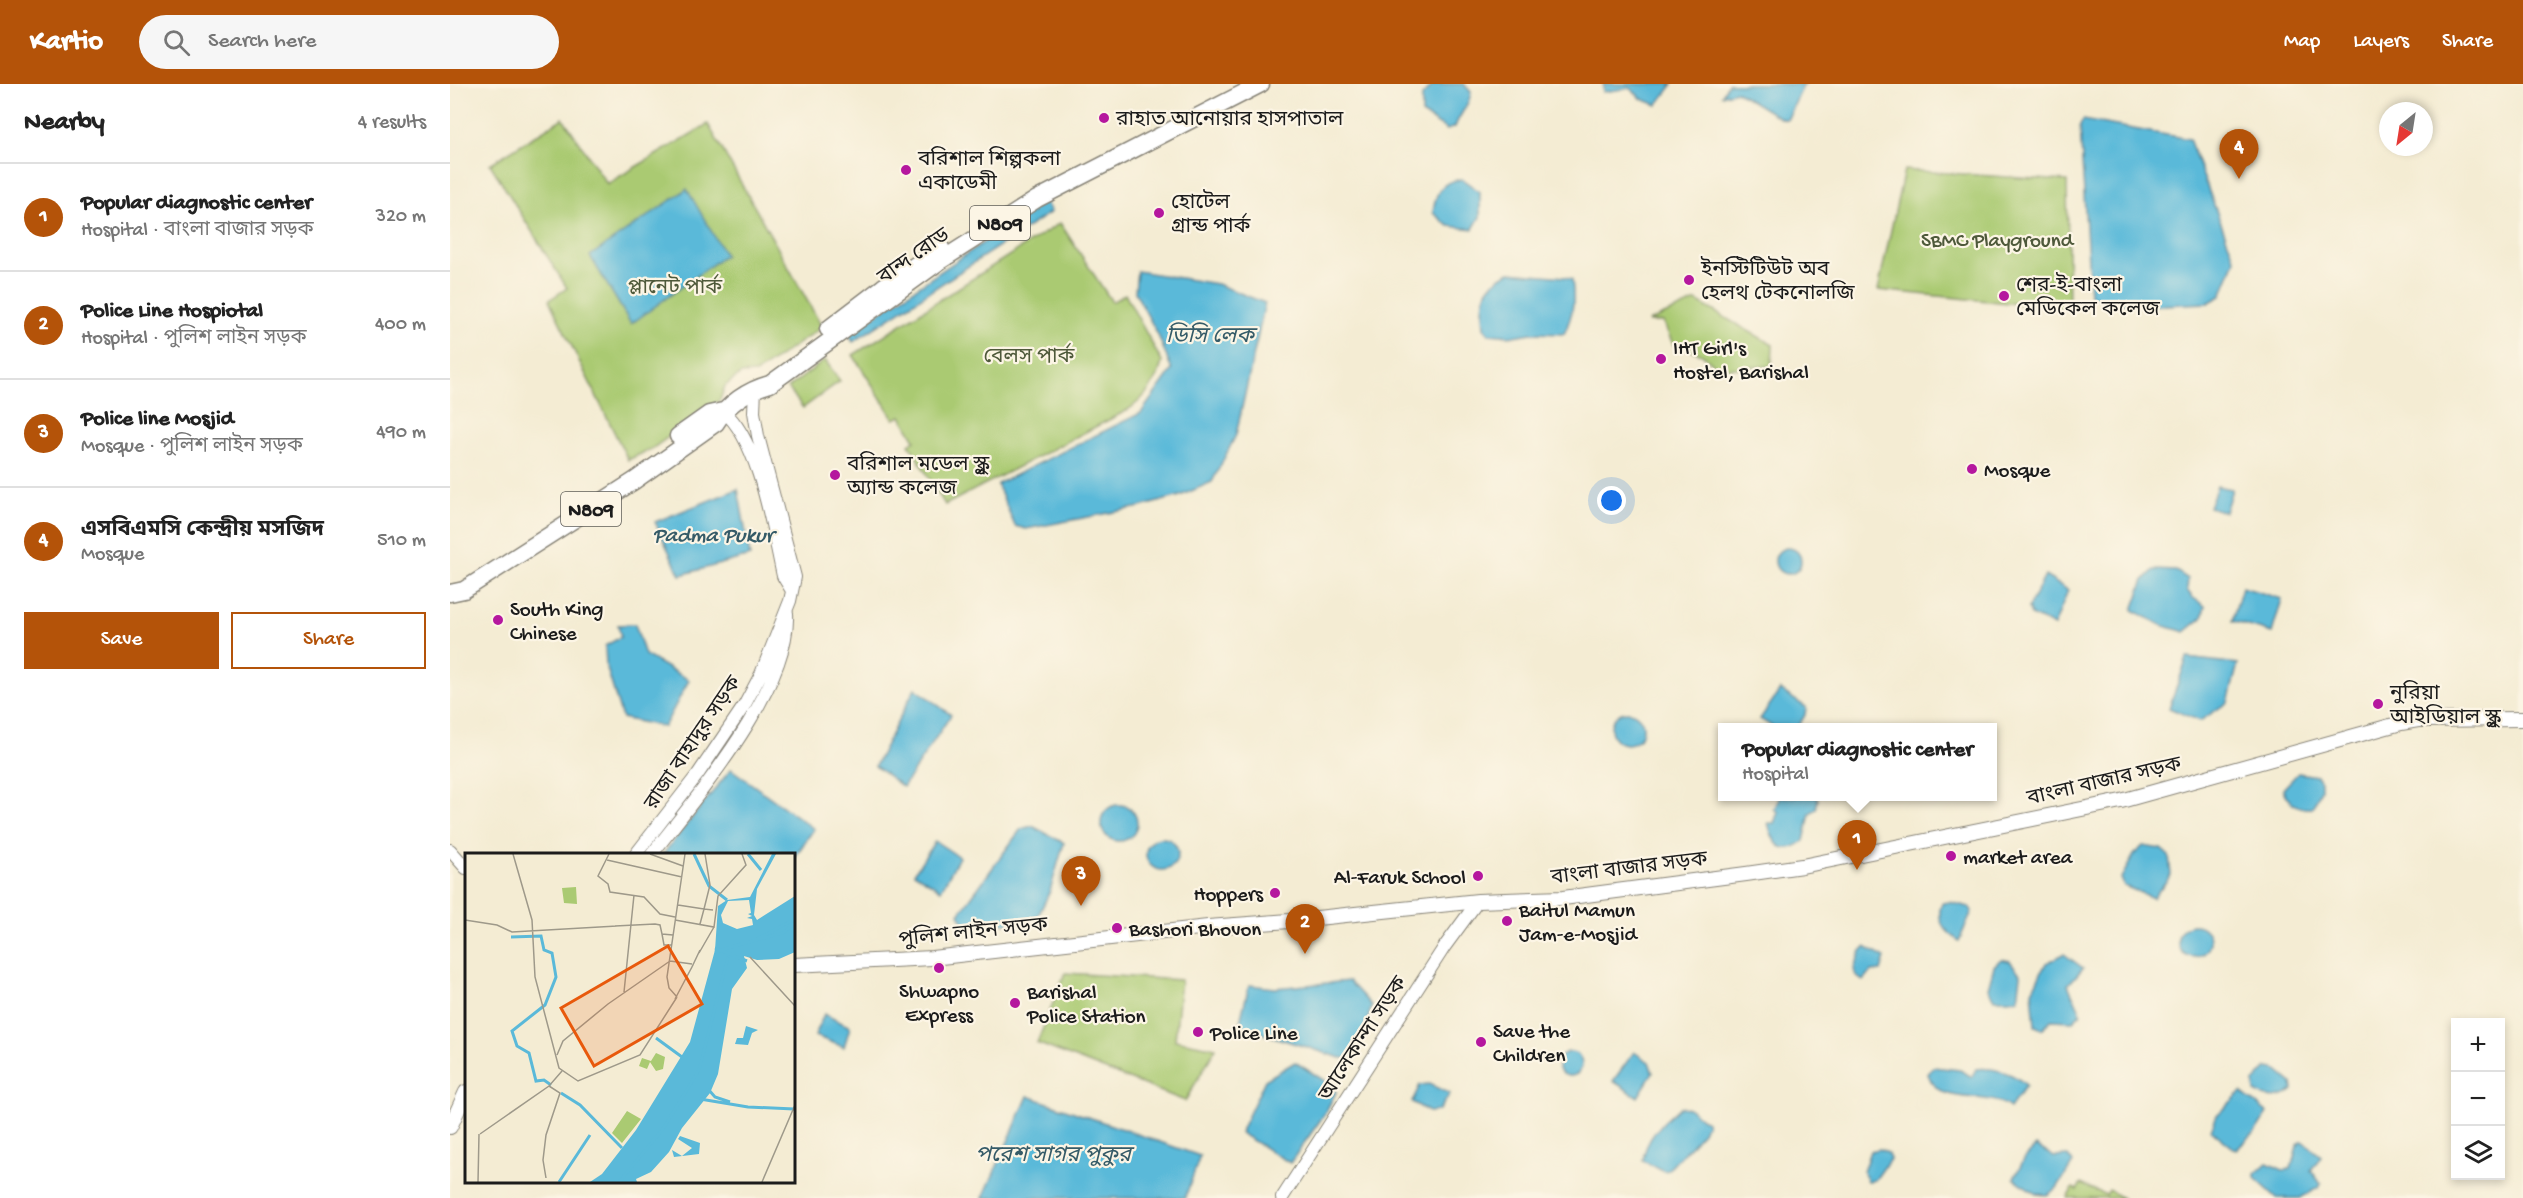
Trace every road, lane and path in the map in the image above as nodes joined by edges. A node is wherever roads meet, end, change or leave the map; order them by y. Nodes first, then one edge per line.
1 (1237, 84) edge
2 (1261, 84) edge
3 (755, 388) junction
4 (723, 411) junction
5 (791, 590) junction
6 (450, 592) edge
7 (787, 613) junction
8 (2523, 719) edge
9 (450, 850) edge
10 (638, 853) edge
11 (654, 853) edge
12 (465, 867) edge
13 (1478, 901) junction
14 (795, 965) edge
15 (465, 1094) edge
16 (450, 1127) edge
17 (1281, 1198) edge

1 - 3 highway, বান্দ রোড / N809
2 - 3 highway, বান্দ রোড / N809
3 - 4 highway, বান্দ রোড / N809
3 - 5 main road, রাজা বাহাদুর সড়ক
4 - 5 main road
4 - 6 highway, বান্দ রোড / N809
5 - 7 main road, রাজা বাহাদুর সড়ক
7 - 10 main road, রাজা বাহাদুর সড়ক
7 - 11 main road, রাজা বাহাদুর সড়ক
8 - 13 main road, বাংলা বাজার সড়ক
9 - 12 main road
13 - 14 main road, পুলিশ লাইন সড়ক
13 - 17 main road, আলেকান্দা সড়ক
15 - 16 main road

